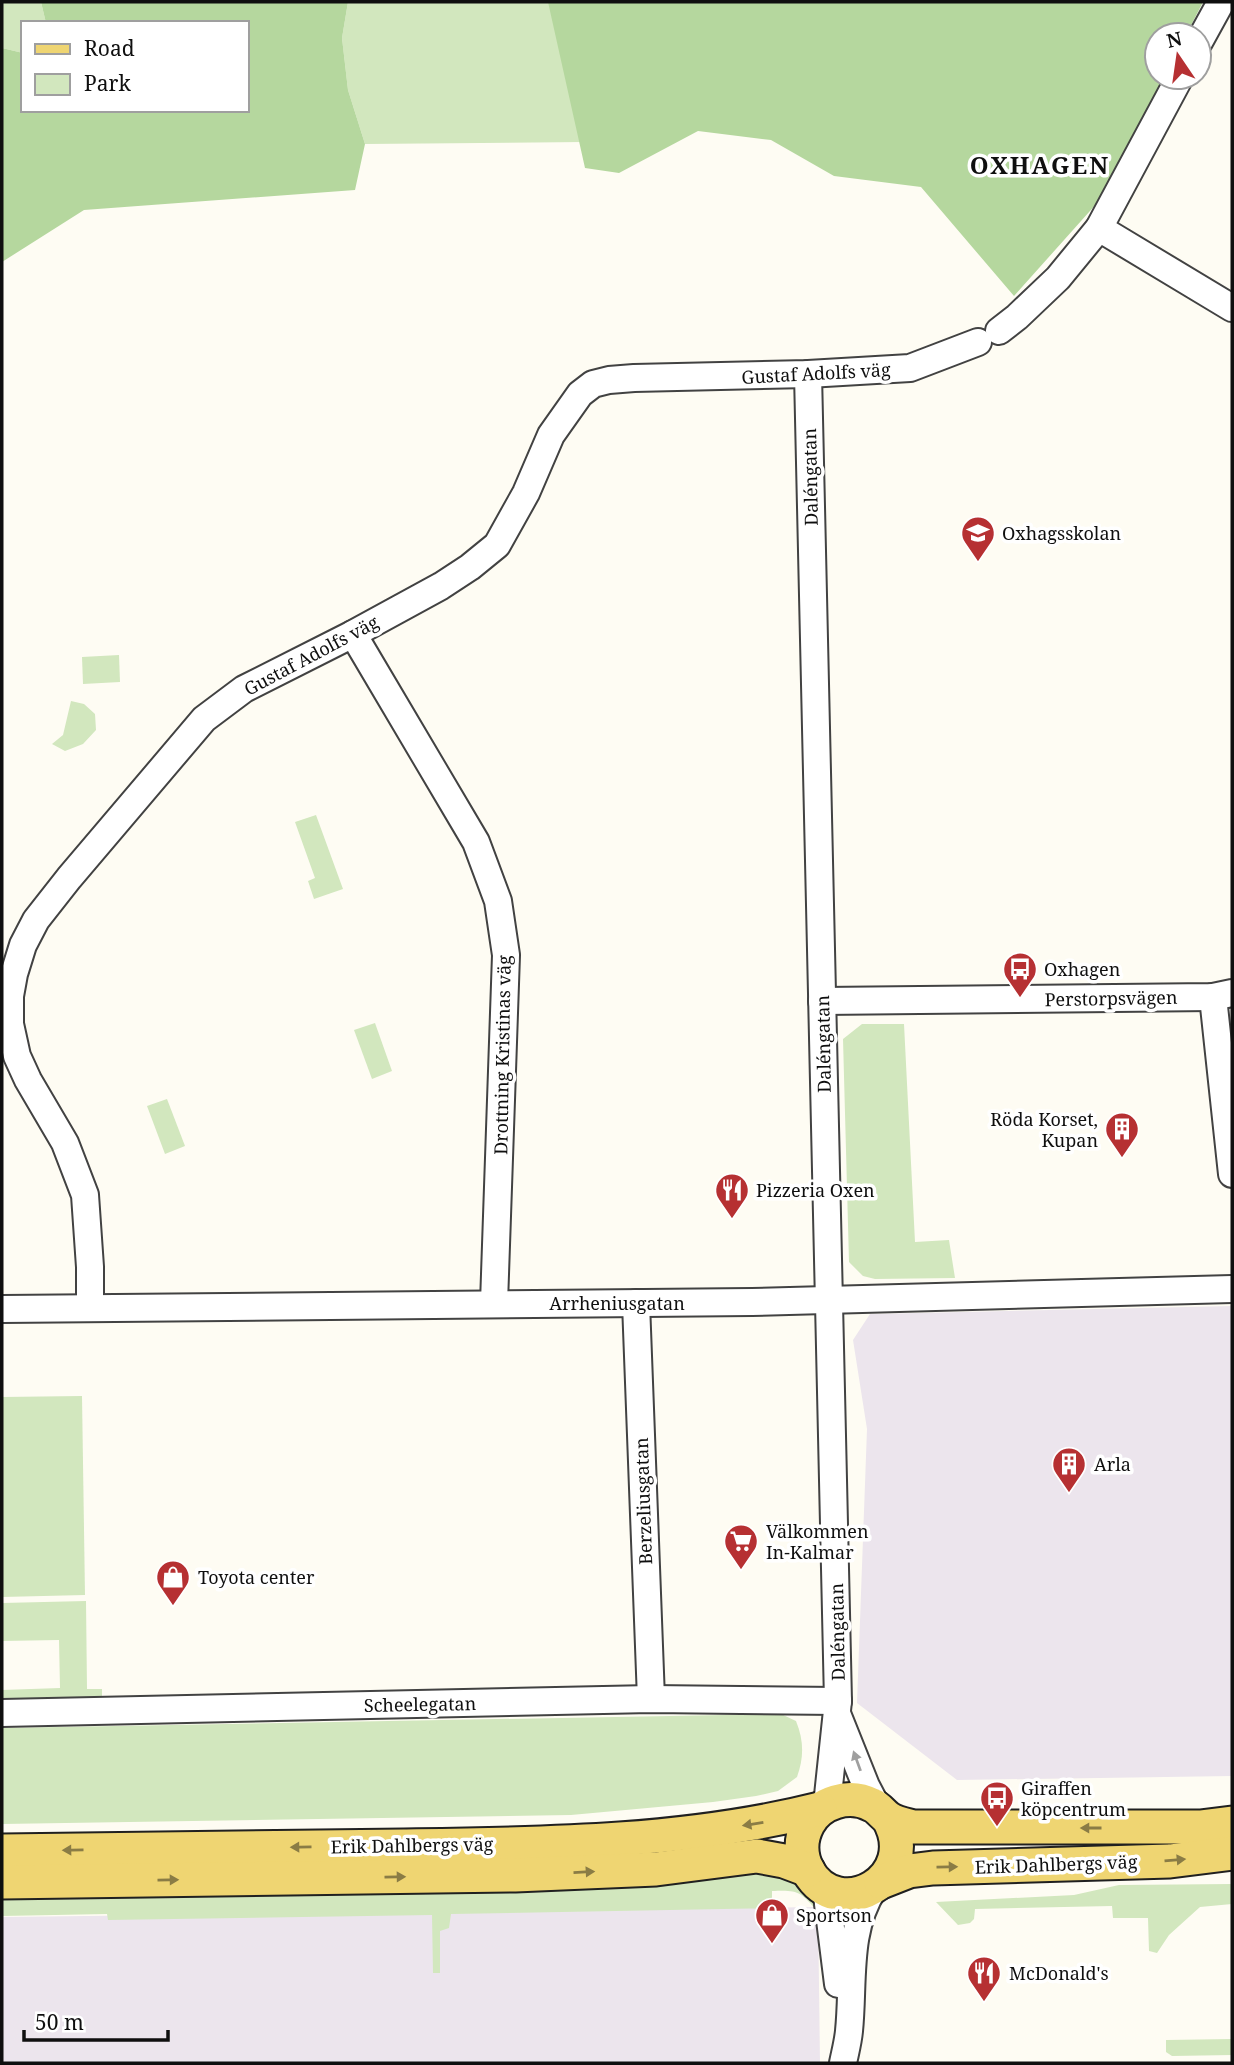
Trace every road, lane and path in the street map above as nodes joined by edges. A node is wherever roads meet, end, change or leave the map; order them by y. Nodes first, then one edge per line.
1 (1221, 2) edge
2 (1211, 21) edge
3 (1173, 91) edge
4 (1099, 228) junction
5 (1232, 308) edge
6 (808, 374) junction
7 (353, 635) junction
8 (1223, 995) edge
9 (822, 1001) junction
10 (1232, 1174) edge
11 (1232, 1289) edge
12 (830, 1300) junction
13 (494, 1303) junction
14 (636, 1303) junction
15 (90, 1308) junction
16 (2, 1309) edge
17 (650, 1699) junction
18 (838, 1707) junction
19 (2, 1713) edge
20 (823, 1807) junction
21 (882, 1813) junction
22 (1232, 1823) edge
23 (2, 1851) edge
24 (1232, 1853) edge
25 (817, 1879) junction
26 (2, 1882) edge
27 (878, 1885) junction
28 (842, 2063) edge

1 - 2 street
3 - 4 street, Gustaf Adolfs väg
4 - 5 street
4 - 6 street, Gustaf Adolfs väg
6 - 7 street, Gustaf Adolfs väg
6 - 9 street, Daléngatan
7 - 13 street, Drottning Kristinas väg
7 - 15 street, Gustaf Adolfs väg
8 - 9 street, Perstorpsvägen
8 - 10 street
9 - 12 street, Daléngatan
11 - 12 street, Arrheniusgatan
12 - 14 street, Arrheniusgatan
12 - 18 street, Daléngatan
13 - 14 street, Arrheniusgatan
13 - 15 street, Arrheniusgatan
14 - 17 street, Berzeliusgatan
15 - 16 street, Arrheniusgatan
17 - 18 street, Scheelegatan
17 - 19 street, Scheelegatan
18 - 20 street, Daléngatan
21 -> 18 street, Daléngatan
20 - 21 main road, Erik Dahlbergs väg
20 -> 23 main road, Erik Dahlbergs väg
20 - 25 main road
22 -> 21 main road, Erik Dahlbergs väg
21 - 27 main road
27 -> 24 main road, Erik Dahlbergs väg
26 -> 25 main road, Erik Dahlbergs väg
25 - 27 main road, Erik Dahlbergs väg
25 - 28 street
27 - 28 street

